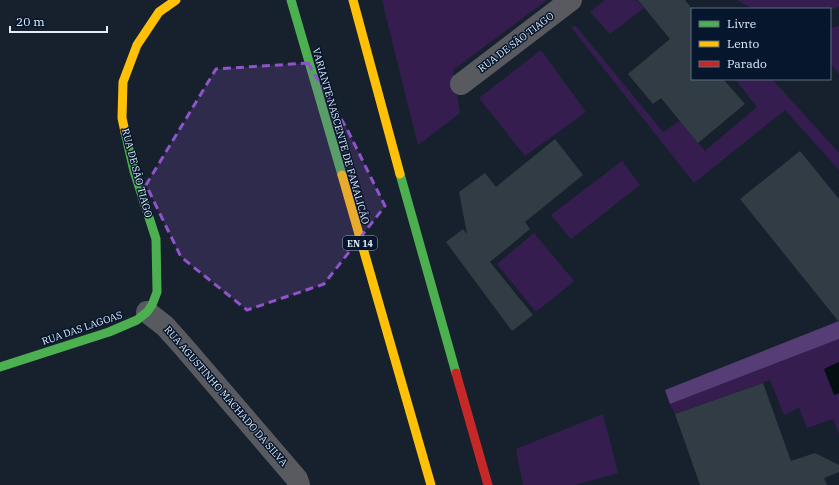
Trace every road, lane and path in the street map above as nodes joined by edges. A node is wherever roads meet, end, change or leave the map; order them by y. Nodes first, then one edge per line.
1 (176, 0) edge
2 (291, 0) edge
3 (353, 0) edge
4 (571, 0) edge
5 (461, 84) dead end
6 (157, 292) joint
7 (147, 312) junction
8 (0, 366) edge
9 (299, 485) edge
10 (431, 485) edge
11 (488, 485) edge

1 - 6 main road, RUA DE SÃO TIAGO
2 - 10 main road, VARIANTE NASCENTE DE FAMALICÃO / EN 14
3 - 11 main road
4 - 5 street, RUA DE SÃO TIAGO
6 - 7 main road, RUA DAS LAGOAS
7 - 8 main road, RUA DAS LAGOAS
7 - 9 street, RUA AGUSTINHO MACHADO DA SILVA

